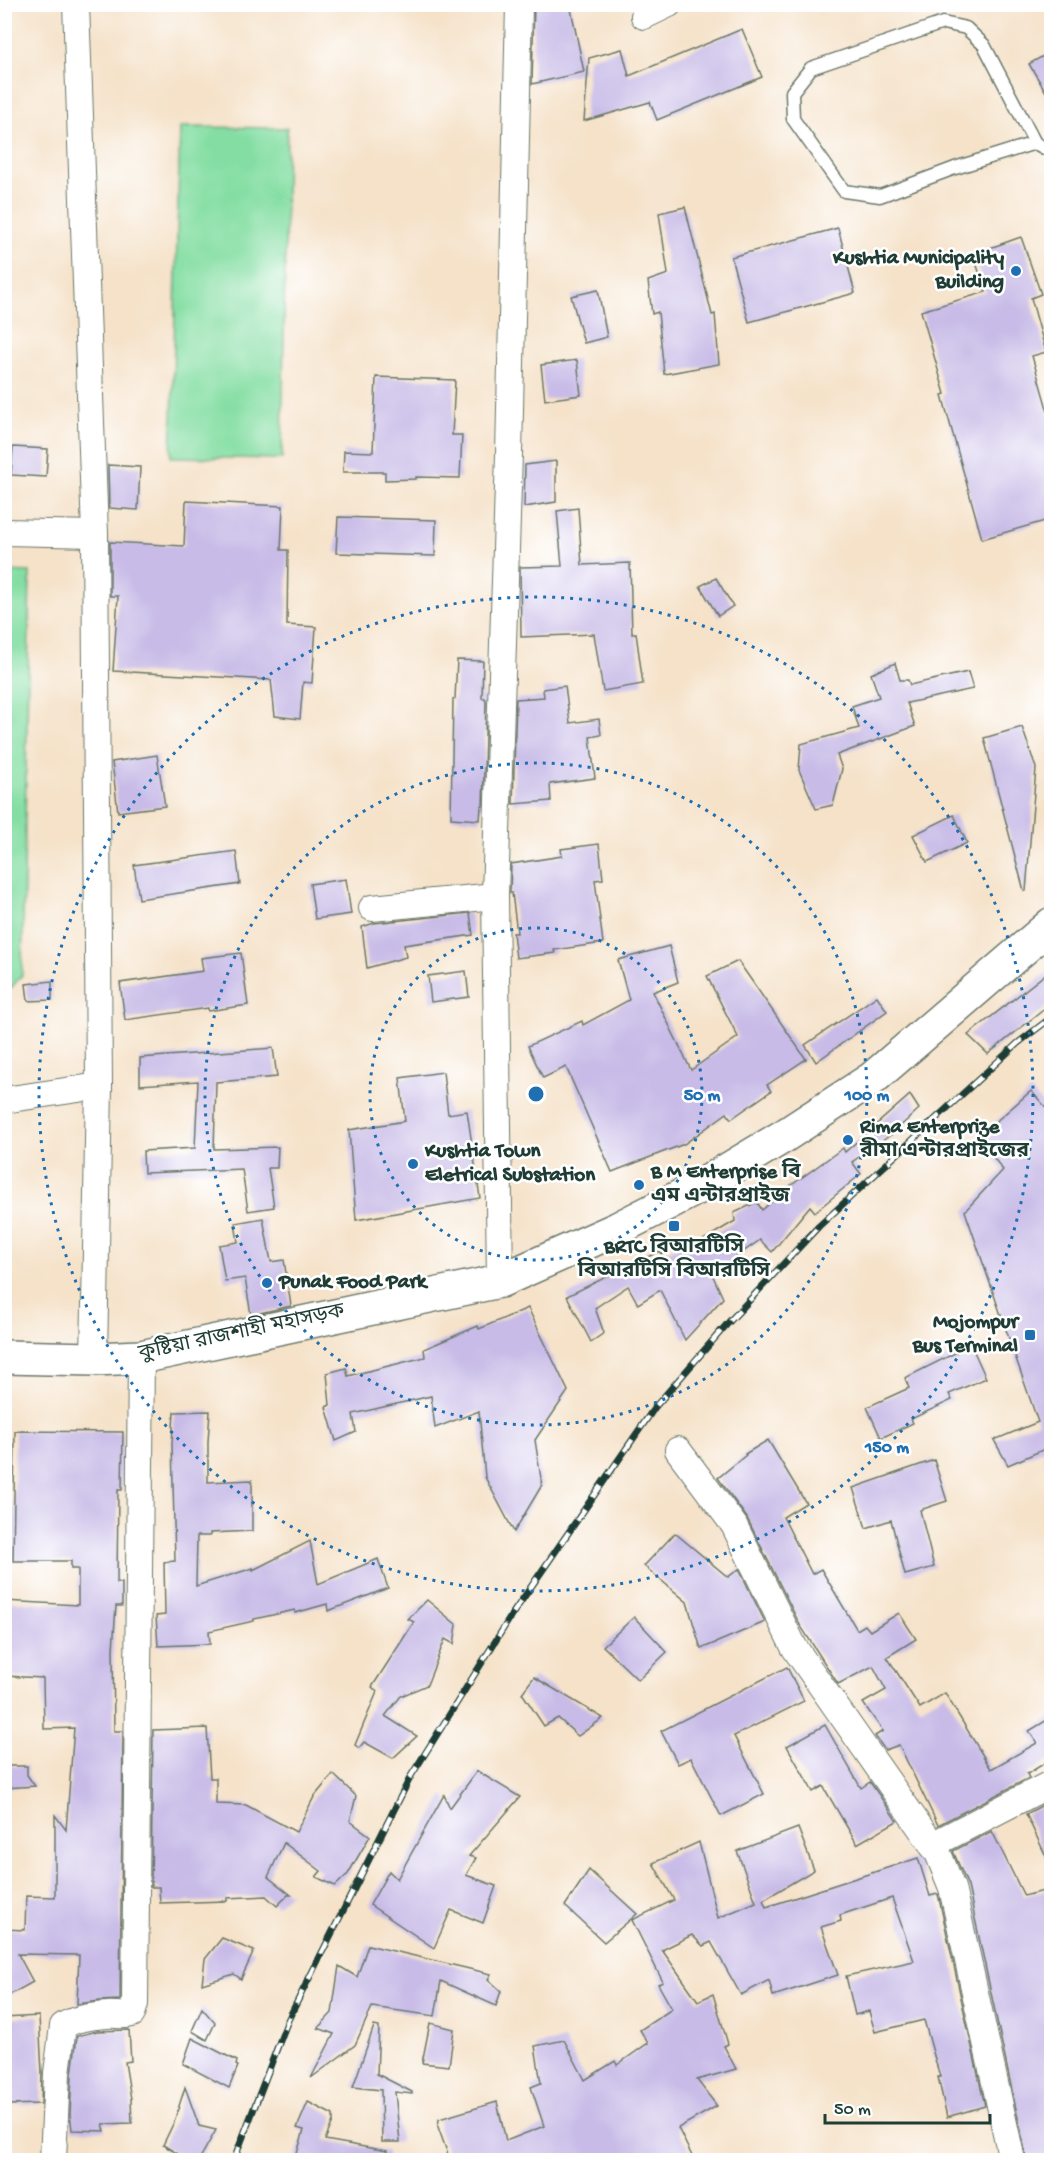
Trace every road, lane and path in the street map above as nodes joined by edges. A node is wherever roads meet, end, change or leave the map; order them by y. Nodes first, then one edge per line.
1 (76, 4) edge
2 (519, 4) edge
3 (669, 4) edge
4 (644, 16) dead end
5 (1035, 143) junction
6 (1052, 152) edge
7 (4, 532) edge
8 (95, 534) junction
9 (495, 896) junction
10 (372, 908) dead end
11 (1052, 924) edge
12 (99, 1086) junction
13 (4, 1100) edge
14 (500, 1281) junction
15 (141, 1357) junction
16 (4, 1358) edge
17 (94, 1359) junction
18 (678, 1450) dead end
19 (1052, 1783) edge
20 (932, 1845) junction
21 (53, 2160) edge
22 (1012, 2160) edge

1 - 8 street
2 - 9 street
3 - 4 street
5 - 5 lane
5 - 6 lane
7 - 8 street
8 - 12 street
9 - 10 street
9 - 14 street
11 - 14 highway, কুষ্টিয়া রাজশাহী মহাসড়ক
12 - 13 street
12 - 17 street
14 - 15 highway, কুষ্টিয়া রাজশাহী মহাসড়ক
15 - 17 highway, কুষ্টিয়া রাজশাহী মহাসড়ক
15 - 21 street
16 - 17 highway, কুষ্টিয়া রাজশাহী মহাসড়ক
18 - 20 street
19 - 20 street
20 - 22 street

